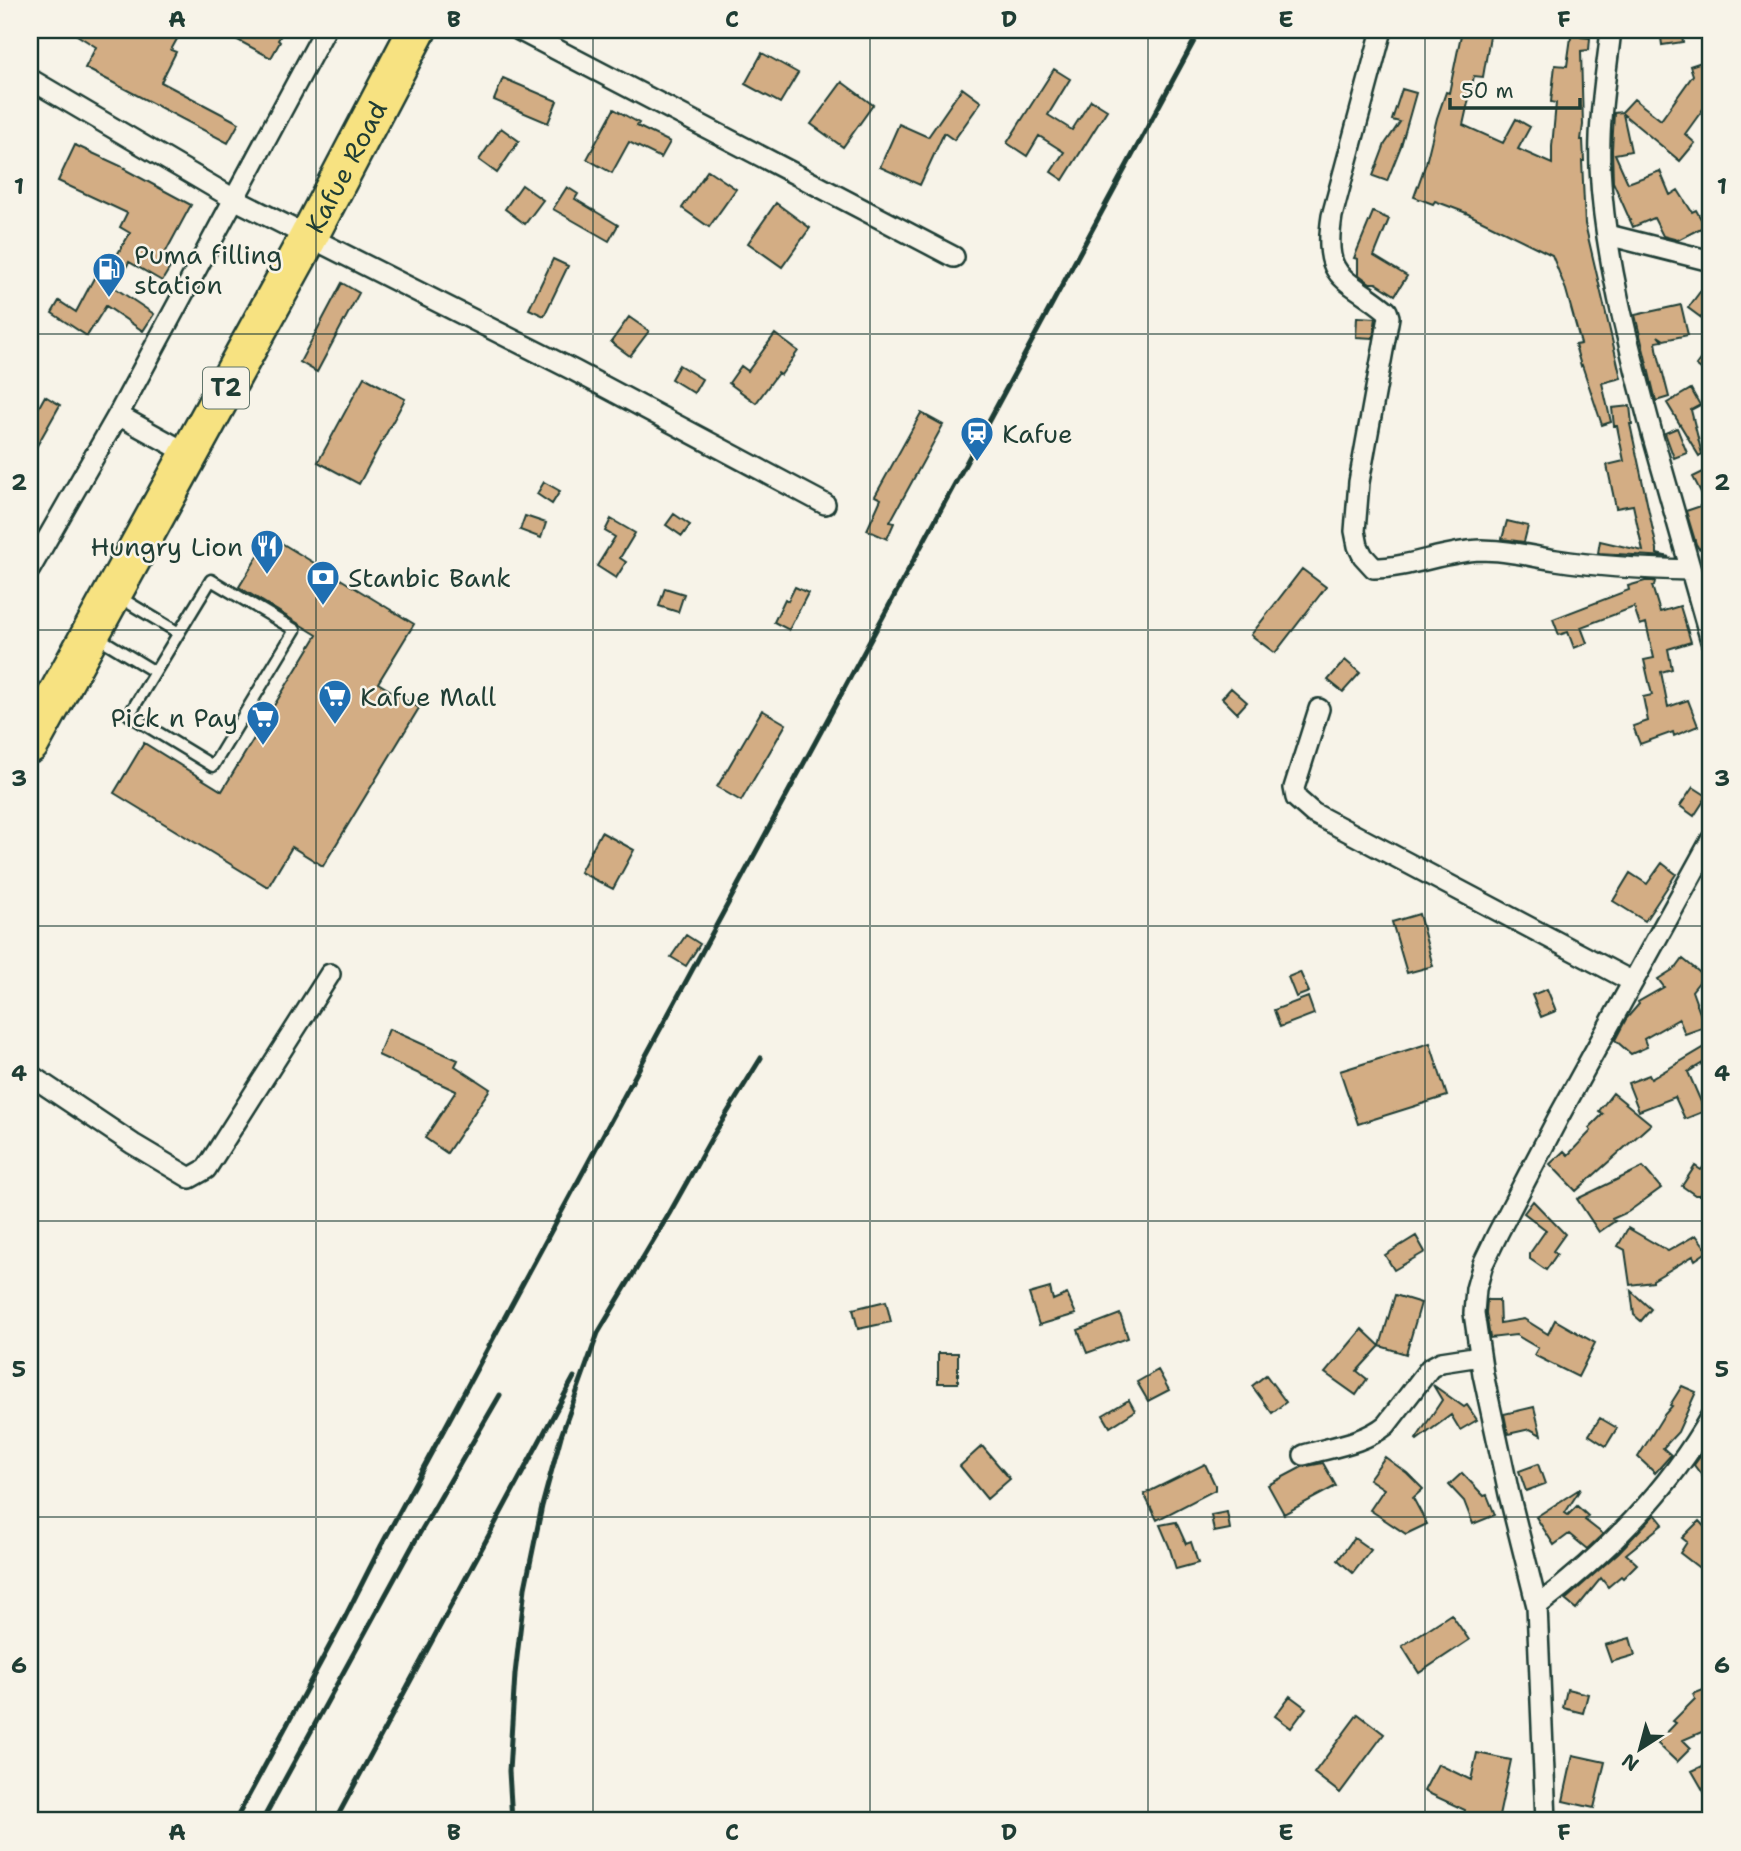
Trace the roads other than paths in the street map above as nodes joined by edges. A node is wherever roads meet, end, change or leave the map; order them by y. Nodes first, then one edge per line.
1 (326, 30) edge
2 (417, 30) edge
3 (519, 30) edge
4 (1382, 30) edge
5 (1611, 30) edge
6 (30, 79) edge
7 (234, 200) junction
8 (1608, 235) junction
9 (308, 237) junction
10 (954, 257) dead end
11 (1711, 261) edge
12 (117, 415) junction
13 (189, 454) junction
14 (825, 504) dead end
15 (30, 569) edge
16 (1690, 570) junction
17 (113, 593) junction
18 (91, 633) junction
19 (179, 633) junction
20 (1711, 641) edge
21 (155, 672) junction
22 (1319, 709) dead end
23 (30, 744) edge
24 (1711, 840) edge
25 (330, 974) dead end
26 (1633, 982) junction
27 (30, 1074) edge
28 (1480, 1356) junction
29 (1711, 1416) edge
30 (1304, 1455) dead end
31 (1537, 1606) junction
32 (1546, 1821) edge

1 - 7 street
2 - 9 highway, Kafue Road / T2
3 - 10 street
4 - 16 street
5 - 8 street
6 - 7 street
7 - 9 street
7 - 12 street
8 - 11 street
8 - 16 street
9 - 13 highway, Kafue Road / T2
9 - 14 street
12 - 13 street
12 - 15 street
13 - 17 highway, Kafue Road / T2
16 - 20 street
17 - 18 highway, Kafue Road / T2
17 - 19 lane
18 - 21 lane
18 - 23 highway, Kafue Road / T2
19 - 21 lane
19 - 21 lane
22 - 26 street
24 - 26 street
25 - 27 street
26 - 28 street
28 - 30 street
28 - 31 street
29 - 31 street
31 - 32 street

